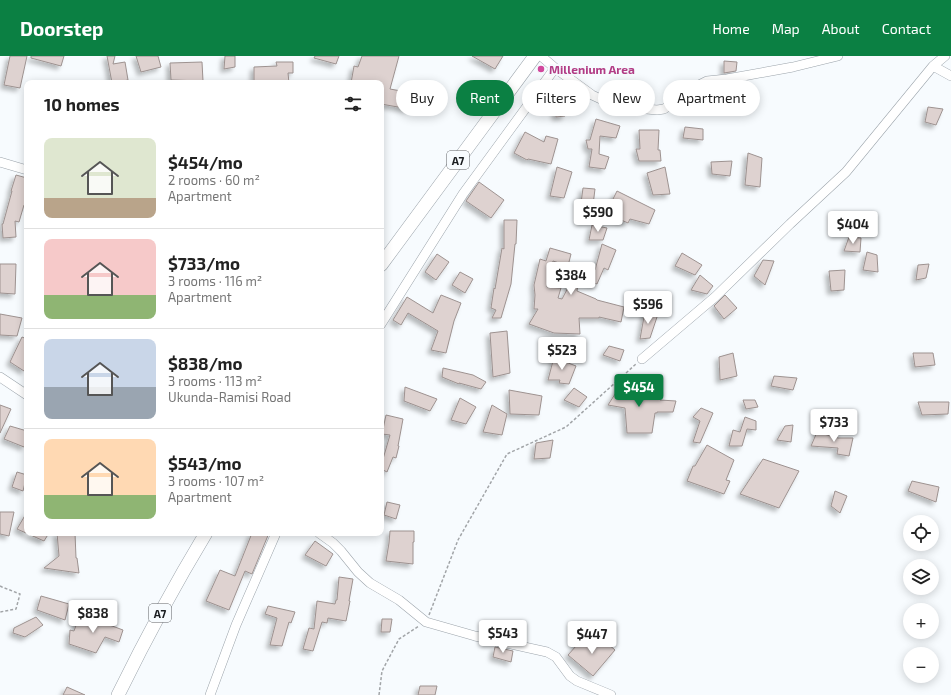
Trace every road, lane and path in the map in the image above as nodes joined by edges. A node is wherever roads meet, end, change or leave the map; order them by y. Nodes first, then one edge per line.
1 (535, 56) edge
2 (540, 56) edge
3 (838, 56) edge
4 (945, 56) edge
5 (933, 66) junction
6 (555, 68) junction
7 (951, 76) edge
8 (0, 162) edge
9 (24, 169) edge
10 (384, 261) edge
11 (384, 319) edge
12 (642, 359) joint
13 (0, 377) edge
14 (24, 393) edge
15 (204, 536) edge
16 (275, 536) edge
17 (323, 536) edge
18 (0, 586) edge
19 (0, 612) edge
20 (426, 622) junction
21 (118, 695) edge
22 (210, 695) edge
23 (379, 695) edge
24 (611, 695) edge

1 - 10 highway, A7
2 - 6 street
3 - 6 street
4 - 5 street
5 - 7 street
5 - 12 street
6 - 11 street
8 - 9 street
12 - 20 path
13 - 14 street
15 - 21 highway, A7
16 - 22 street
17 - 20 street
18 - 19 path
20 - 23 path
20 - 24 street

